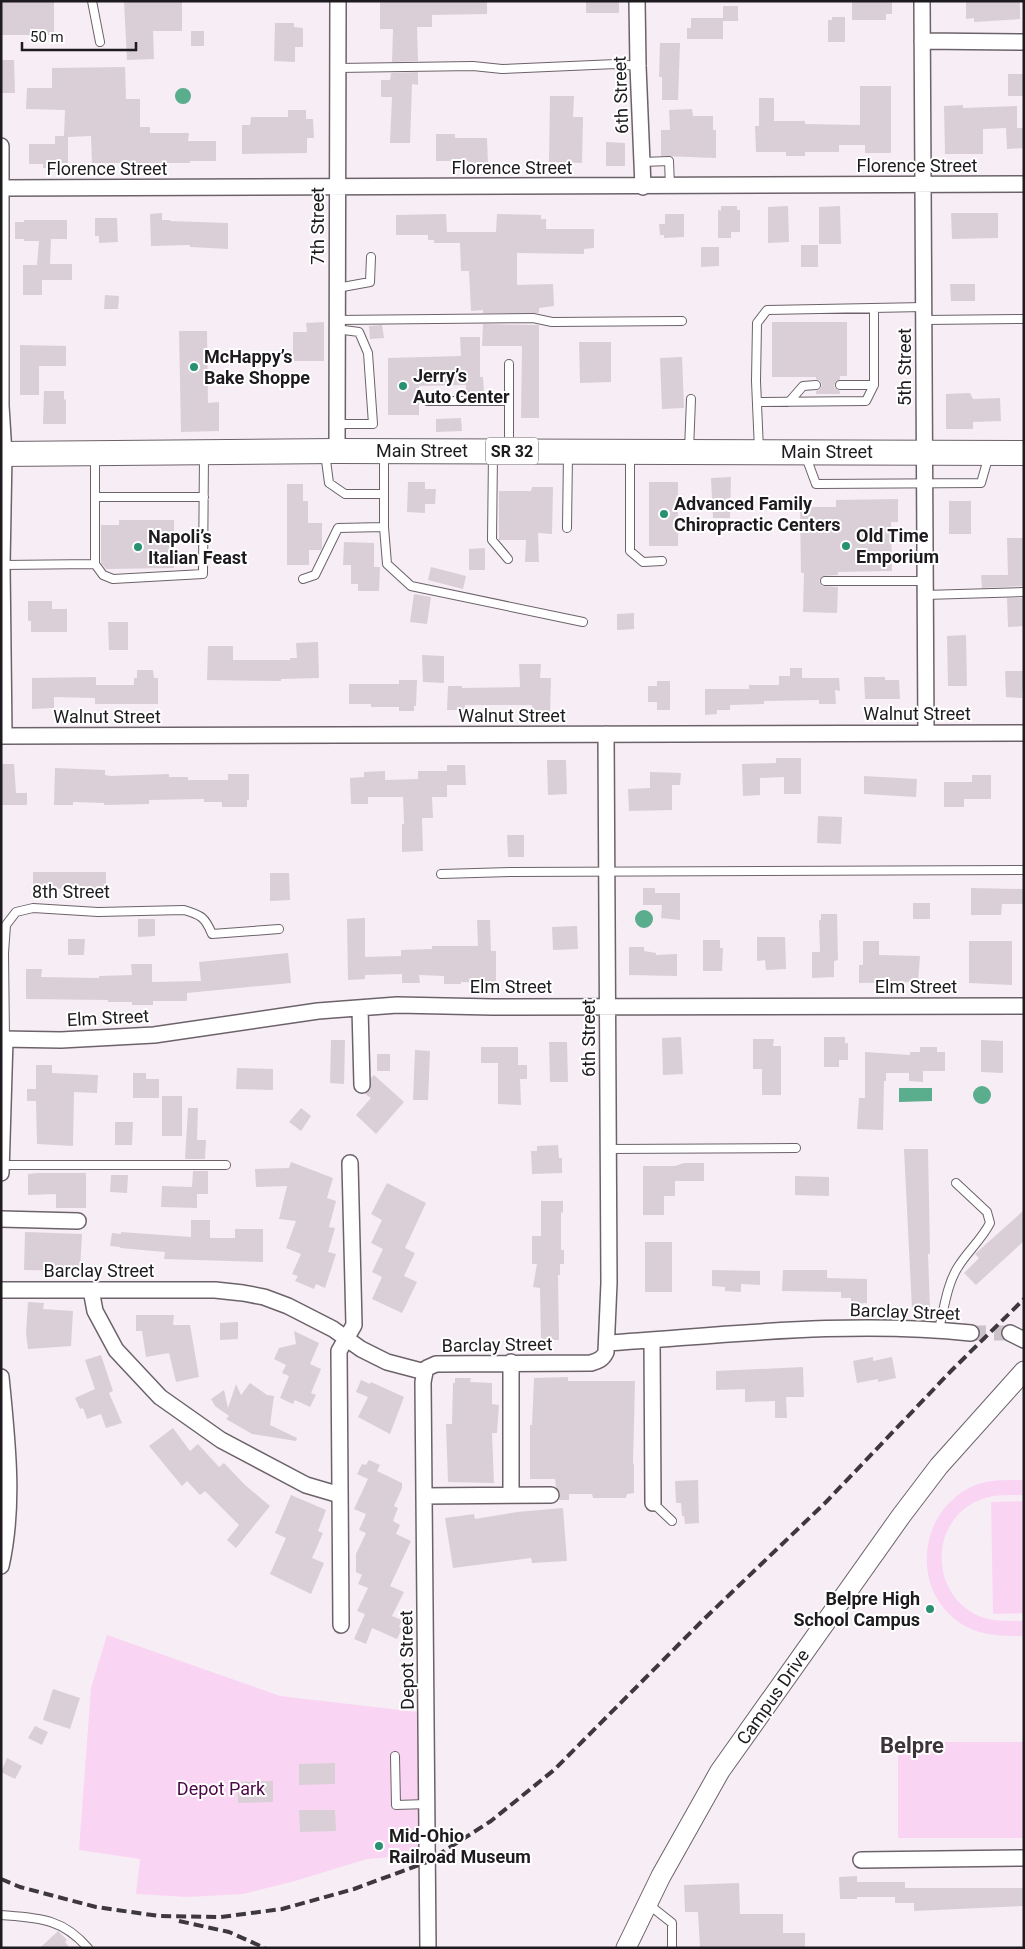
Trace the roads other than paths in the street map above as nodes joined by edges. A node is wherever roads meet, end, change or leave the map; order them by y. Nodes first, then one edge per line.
1 (92, 1) edge
2 (338, 1) edge
3 (637, 1) edge
4 (922, 1) edge
5 (922, 41) junction
6 (100, 42) dead end
7 (1024, 42) edge
8 (638, 66) junction
9 (338, 68) junction
10 (1, 146) edge
11 (642, 162) junction
12 (1024, 184) edge
13 (923, 185) junction
14 (670, 186) junction
15 (338, 187) junction
16 (643, 187) junction
17 (2, 188) edge
18 (371, 257) dead end
19 (337, 288) junction
20 (874, 308) junction
21 (924, 314) junction
22 (1024, 319) edge
23 (682, 321) dead end
24 (336, 324) junction
25 (509, 364) dead end
26 (874, 384) junction
27 (816, 385) dead end
28 (840, 385) dead end
29 (691, 400) dead end
30 (427, 401) dead end
31 (509, 401) junction
32 (757, 402) junction
33 (789, 402) junction
34 (337, 424) junction
35 (331, 451) junction
36 (384, 451) junction
37 (501, 451) junction
38 (204, 452) junction
39 (568, 452) junction
40 (630, 452) junction
41 (689, 452) junction
42 (759, 452) junction
43 (805, 452) junction
44 (95, 453) junction
45 (924, 453) junction
46 (990, 453) junction
47 (1024, 453) edge
48 (3, 454) edge
49 (924, 483) junction
50 (384, 494) junction
51 (204, 496) junction
52 (95, 497) junction
53 (384, 527) junction
54 (567, 528) dead end
55 (508, 559) dead end
56 (662, 561) dead end
57 (95, 564) junction
58 (2, 565) edge
59 (302, 579) dead end
60 (825, 581) dead end
61 (925, 588) junction
62 (1024, 592) edge
63 (583, 622) dead end
64 (926, 733) junction
65 (1024, 733) edge
66 (606, 734) junction
67 (2, 736) edge
68 (1024, 870) edge
69 (607, 872) junction
70 (440, 874) dead end
71 (279, 929) dead end
72 (608, 1006) junction
73 (1024, 1006) edge
74 (360, 1008) junction
75 (3, 1039) edge
76 (362, 1085) dead end
77 (608, 1148) junction
78 (796, 1148) dead end
79 (350, 1163) dead end
80 (1, 1165) edge
81 (226, 1165) dead end
82 (1, 1172) edge
83 (956, 1182) dead end
84 (1, 1219) edge
85 (78, 1221) dead end
86 (1, 1290) edge
87 (91, 1290) junction
88 (939, 1330) junction
89 (971, 1333) tunnel mouth
90 (1010, 1333) tunnel mouth
91 (348, 1340) junction
92 (652, 1340) junction
93 (1024, 1340) edge
94 (608, 1343) junction
95 (511, 1362) junction
96 (1024, 1371) edge
97 (425, 1372) junction
98 (1, 1377) edge
99 (3, 1420) edge
100 (340, 1495) junction
101 (511, 1495) junction
102 (551, 1495) dead end
103 (424, 1496) junction
104 (653, 1503) joint
105 (672, 1521) dead end
106 (1, 1566) edge
107 (341, 1625) dead end
108 (395, 1756) dead end
109 (427, 1804) junction
110 (1024, 1858) edge
111 (861, 1860) dead end
112 (647, 1903) junction
113 (1, 1916) edge
114 (88, 1948) edge
115 (428, 1948) edge
116 (626, 1948) edge
117 (672, 1948) edge

1 - 6 lane
2 - 9 street, 7th Street
3 - 8 street, 6th Street
4 - 5 street, 5th Street
5 - 7 street
5 - 13 street, 5th Street
8 - 9 lane
8 - 11 street, 6th Street
9 - 15 street, 7th Street
10 - 17 street
11 - 14 lane
11 - 16 street, 6th Street
12 - 13 street, Florence Street
13 - 14 street, Florence Street
13 - 21 street, 5th Street
14 - 16 street, Florence Street
15 - 16 street, Florence Street
15 - 17 street, Florence Street
15 - 19 street, 7th Street
17 - 48 street
18 - 19 lane
19 - 24 street, 7th Street
20 - 21 lane
20 - 26 lane
20 - 32 lane
21 - 22 lane
21 - 45 street, 5th Street
23 - 24 lane
24 - 34 street, 7th Street
24 - 34 lane
25 - 31 lane
26 - 28 lane
26 - 33 lane
27 - 33 lane
29 - 41 lane
30 - 31 lane
31 - 37 lane
32 - 33 lane
32 - 42 lane
34 - 35 street, 7th Street
35 - 36 main road, Main Street / SR 32
35 - 38 main road, Main Street / SR 32
35 - 50 lane
36 - 37 main road, Main Street / SR 32
36 - 50 lane
37 - 39 main road, Main Street / SR 32
37 - 55 lane
38 - 44 main road, Main Street / SR 32
38 - 51 lane
39 - 40 main road, Main Street / SR 32
39 - 54 lane
40 - 41 main road, Main Street / SR 32
40 - 56 lane
41 - 42 main road, Main Street / SR 32
42 - 43 main road, Main Street / SR 32
43 - 45 main road, Main Street / SR 32
43 - 49 lane
44 - 48 main road, Main Street / SR 32
44 - 52 lane
45 - 46 main road, Main Street / SR 32
45 - 49 street, 5th Street
46 - 47 main road, Main Street / SR 32
46 - 49 lane
48 - 58 street
49 - 61 street, 5th Street
50 - 53 lane
51 - 52 lane
51 - 57 lane
52 - 57 lane
53 - 59 lane
53 - 63 lane
57 - 58 lane
58 - 67 street
60 - 61 lane
61 - 62 lane
61 - 64 street, 5th Street
64 - 65 street, Walnut Street
64 - 66 street, Walnut Street
66 - 67 street, Walnut Street
66 - 69 street, 6th Street
68 - 69 lane
69 - 70 lane
69 - 72 street, 6th Street
71 - 75 lane, 8th Street
72 - 73 street, Elm Street
72 - 74 street, Elm Street
72 - 77 street, 6th Street
74 - 75 street, Elm Street
74 - 76 street
75 - 80 street, 8th Street
77 - 78 lane
77 - 94 street, 6th Street
79 - 91 street
80 - 81 lane
80 - 82 street, 8th Street
83 - 88 lane
84 - 85 street
86 - 87 street, Barclay Street
87 - 91 street, Barclay Street
87 - 100 street
88 - 89 street, Barclay Street
88 - 92 street, Barclay Street
90 - 93 street
91 - 97 street, Barclay Street
91 - 100 street
92 - 94 street, Barclay Street
92 - 104 street
94 - 95 street, Barclay Street
95 - 97 street, Barclay Street
95 - 101 street
96 - 112 street, Campus Drive
97 - 103 street, Depot Street
98 - 99 street
99 - 106 street
100 - 107 street
101 - 102 street
101 - 103 street
103 - 109 street, Depot Street
104 - 105 lane
108 - 109 lane
109 - 115 street, Depot Street
110 - 111 street
112 - 116 street, Campus Drive
112 - 117 lane
113 - 114 lane

